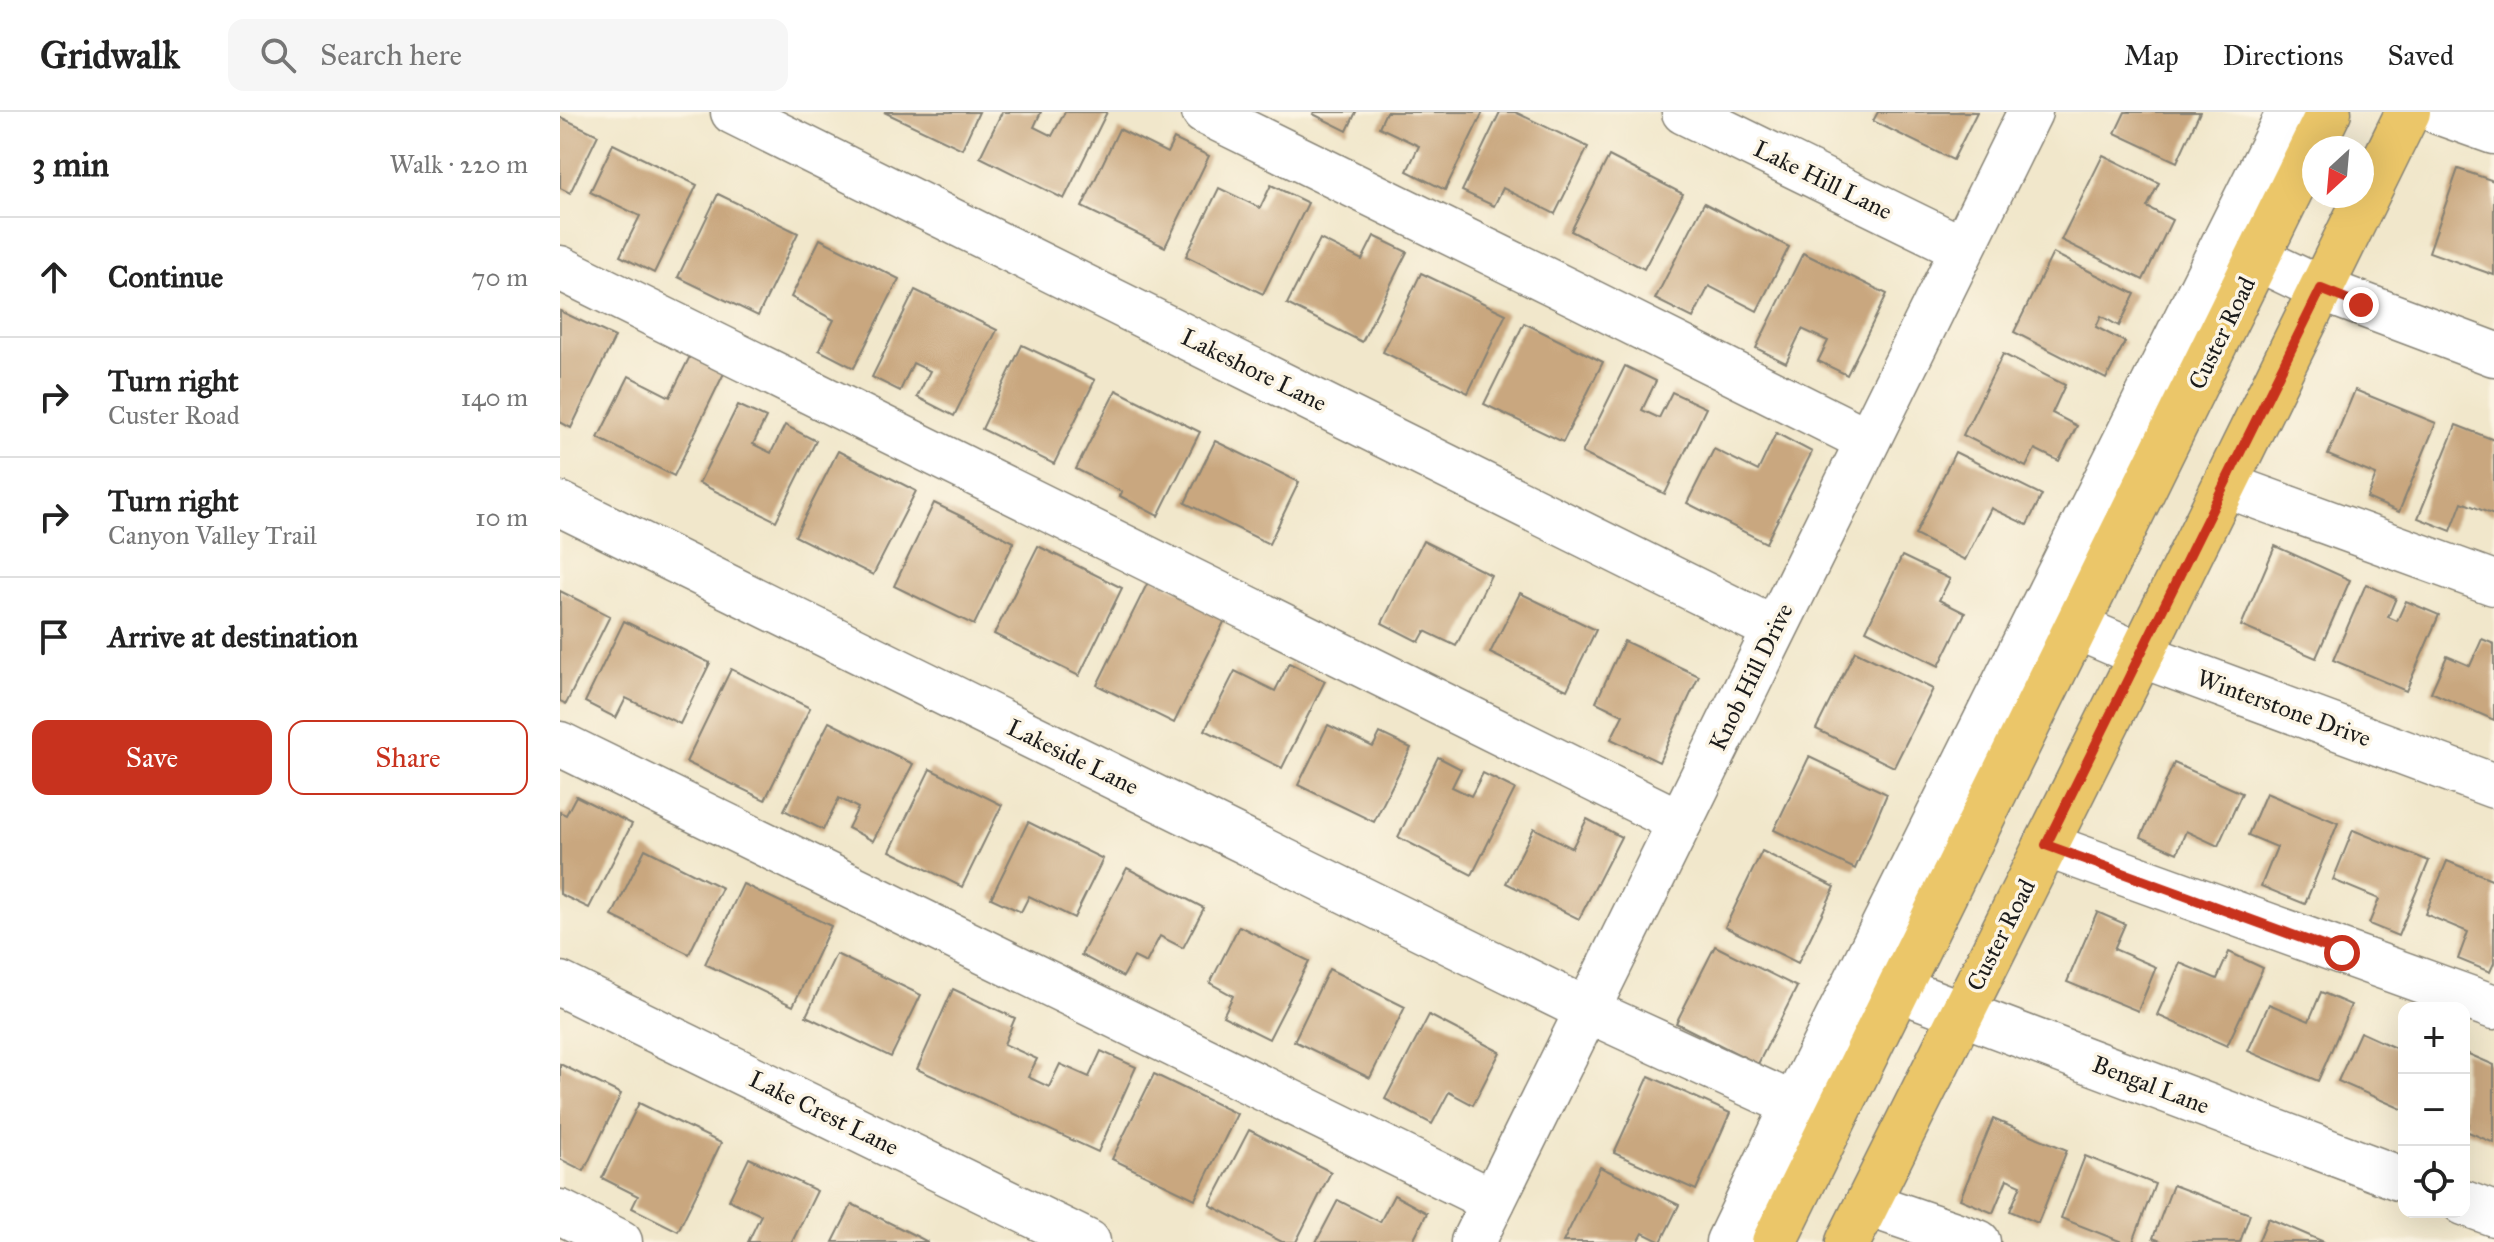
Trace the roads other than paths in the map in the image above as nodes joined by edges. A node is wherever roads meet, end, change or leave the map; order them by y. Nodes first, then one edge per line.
1 (733, 112) edge
2 (1204, 112) edge
3 (1684, 112) edge
4 (2030, 112) edge
5 (2289, 112) edge
6 (2329, 112) edge
7 (2408, 112) edge
8 (2438, 112) edge
9 (2494, 132) edge
10 (1962, 248) junction
11 (2258, 259) junction
12 (560, 268) edge
13 (2321, 289) junction
14 (2494, 354) edge
15 (1867, 440) junction
16 (2225, 485) junction
17 (560, 504) edge
18 (2494, 583) edge
19 (2076, 627) junction
20 (1774, 629) junction
21 (2141, 655) junction
22 (560, 744) edge
23 (2494, 786) edge
24 (1680, 822) junction
25 (2046, 845) junction
26 (560, 984) edge
27 (1898, 989) junction
28 (2494, 1007) edge
29 (1587, 1010) junction
30 (1961, 1013) junction
31 (1794, 1105) junction
32 (2398, 1178) edge
33 (1493, 1201) junction
34 (2470, 1205) edge
35 (560, 1212) edge
36 (2494, 1214) edge
37 (1858, 1223) edge
38 (620, 1242) edge
39 (1088, 1242) edge
40 (1473, 1242) edge
41 (1728, 1242) edge
42 (1774, 1242) edge
43 (1978, 1242) edge

1 - 20 street, Lakeshore Lane
2 - 15 street
3 - 10 street, Lake Hill Lane
4 - 10 street, Knob Hill Drive
5 - 31 street
6 - 11 main road, Custer Road
7 - 13 main road, Custer Road
8 - 9 street
10 - 15 street, Knob Hill Drive
11 - 13 street
11 - 19 main road, Custer Road
12 - 24 street
13 - 14 street
13 - 16 main road, Custer Road
15 - 20 street, Knob Hill Drive
16 - 18 street
16 - 21 main road, Custer Road
17 - 29 street, Lakeside Lane
19 - 21 street, Winterstone Drive
19 - 27 main road, Custer Road
20 - 24 street, Knob Hill Drive
21 - 23 street, Winterstone Drive
21 - 25 main road, Custer Road
22 - 33 street
24 - 29 street, Knob Hill Drive
25 - 28 street
25 - 30 main road, Custer Road
26 - 39 street, Lake Crest Lane
27 - 30 street, Bengal Lane
27 - 42 main road, Custer Road
29 - 31 street, Lakeside Lane
29 - 33 street, Knob Hill Drive
30 - 32 street, Bengal Lane
30 - 37 main road, Custer Road
31 - 41 street
33 - 40 street, Knob Hill Drive
34 - 36 street
35 - 38 street
37 - 43 street

